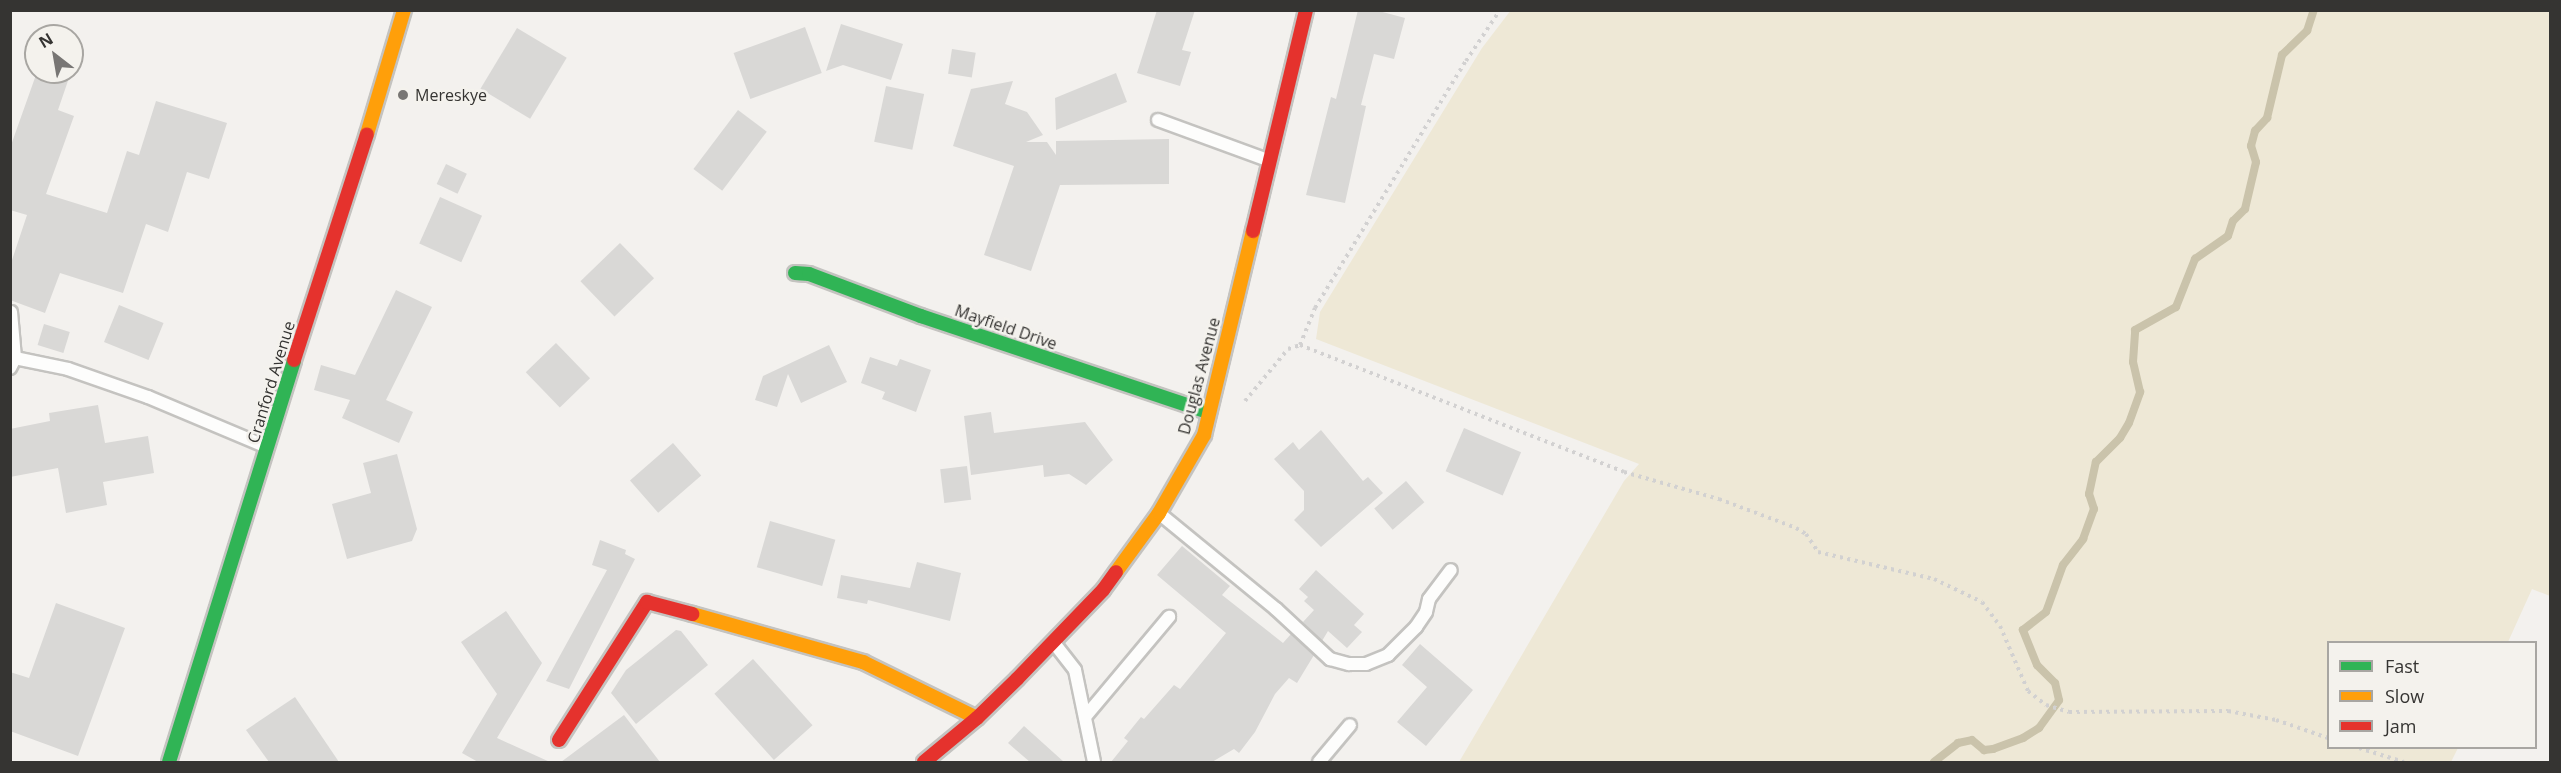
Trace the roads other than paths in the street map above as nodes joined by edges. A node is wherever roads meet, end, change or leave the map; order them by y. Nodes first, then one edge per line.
1 (404, 10) edge
2 (1306, 10) edge
3 (1158, 120) dead end
4 (1271, 161) junction
5 (795, 273) dead end
6 (11, 312) edge
7 (13, 363) edge
8 (1208, 412) junction
9 (268, 448) junction
10 (1159, 513) junction
11 (1451, 570) dead end
12 (1169, 617) dead end
13 (1054, 642) junction
14 (1085, 717) junction
15 (977, 718) junction
16 (1350, 725) dead end
17 (559, 741) dead end
18 (169, 762) edge
19 (924, 762) edge
20 (1094, 762) edge
21 (1319, 762) edge

1 - 9 street, Cranford Avenue
2 - 4 street, Douglas Avenue
3 - 4 lane
4 - 8 street, Douglas Avenue
5 - 8 street, Mayfield Drive
6 - 7 lane
7 - 9 lane
8 - 10 street, Douglas Avenue
9 - 18 street, Cranford Avenue
10 - 11 lane
10 - 13 street, Douglas Avenue
12 - 14 lane
13 - 14 lane
13 - 15 street, Douglas Avenue
14 - 20 lane
15 - 17 street
15 - 19 street, Douglas Avenue
16 - 21 lane

